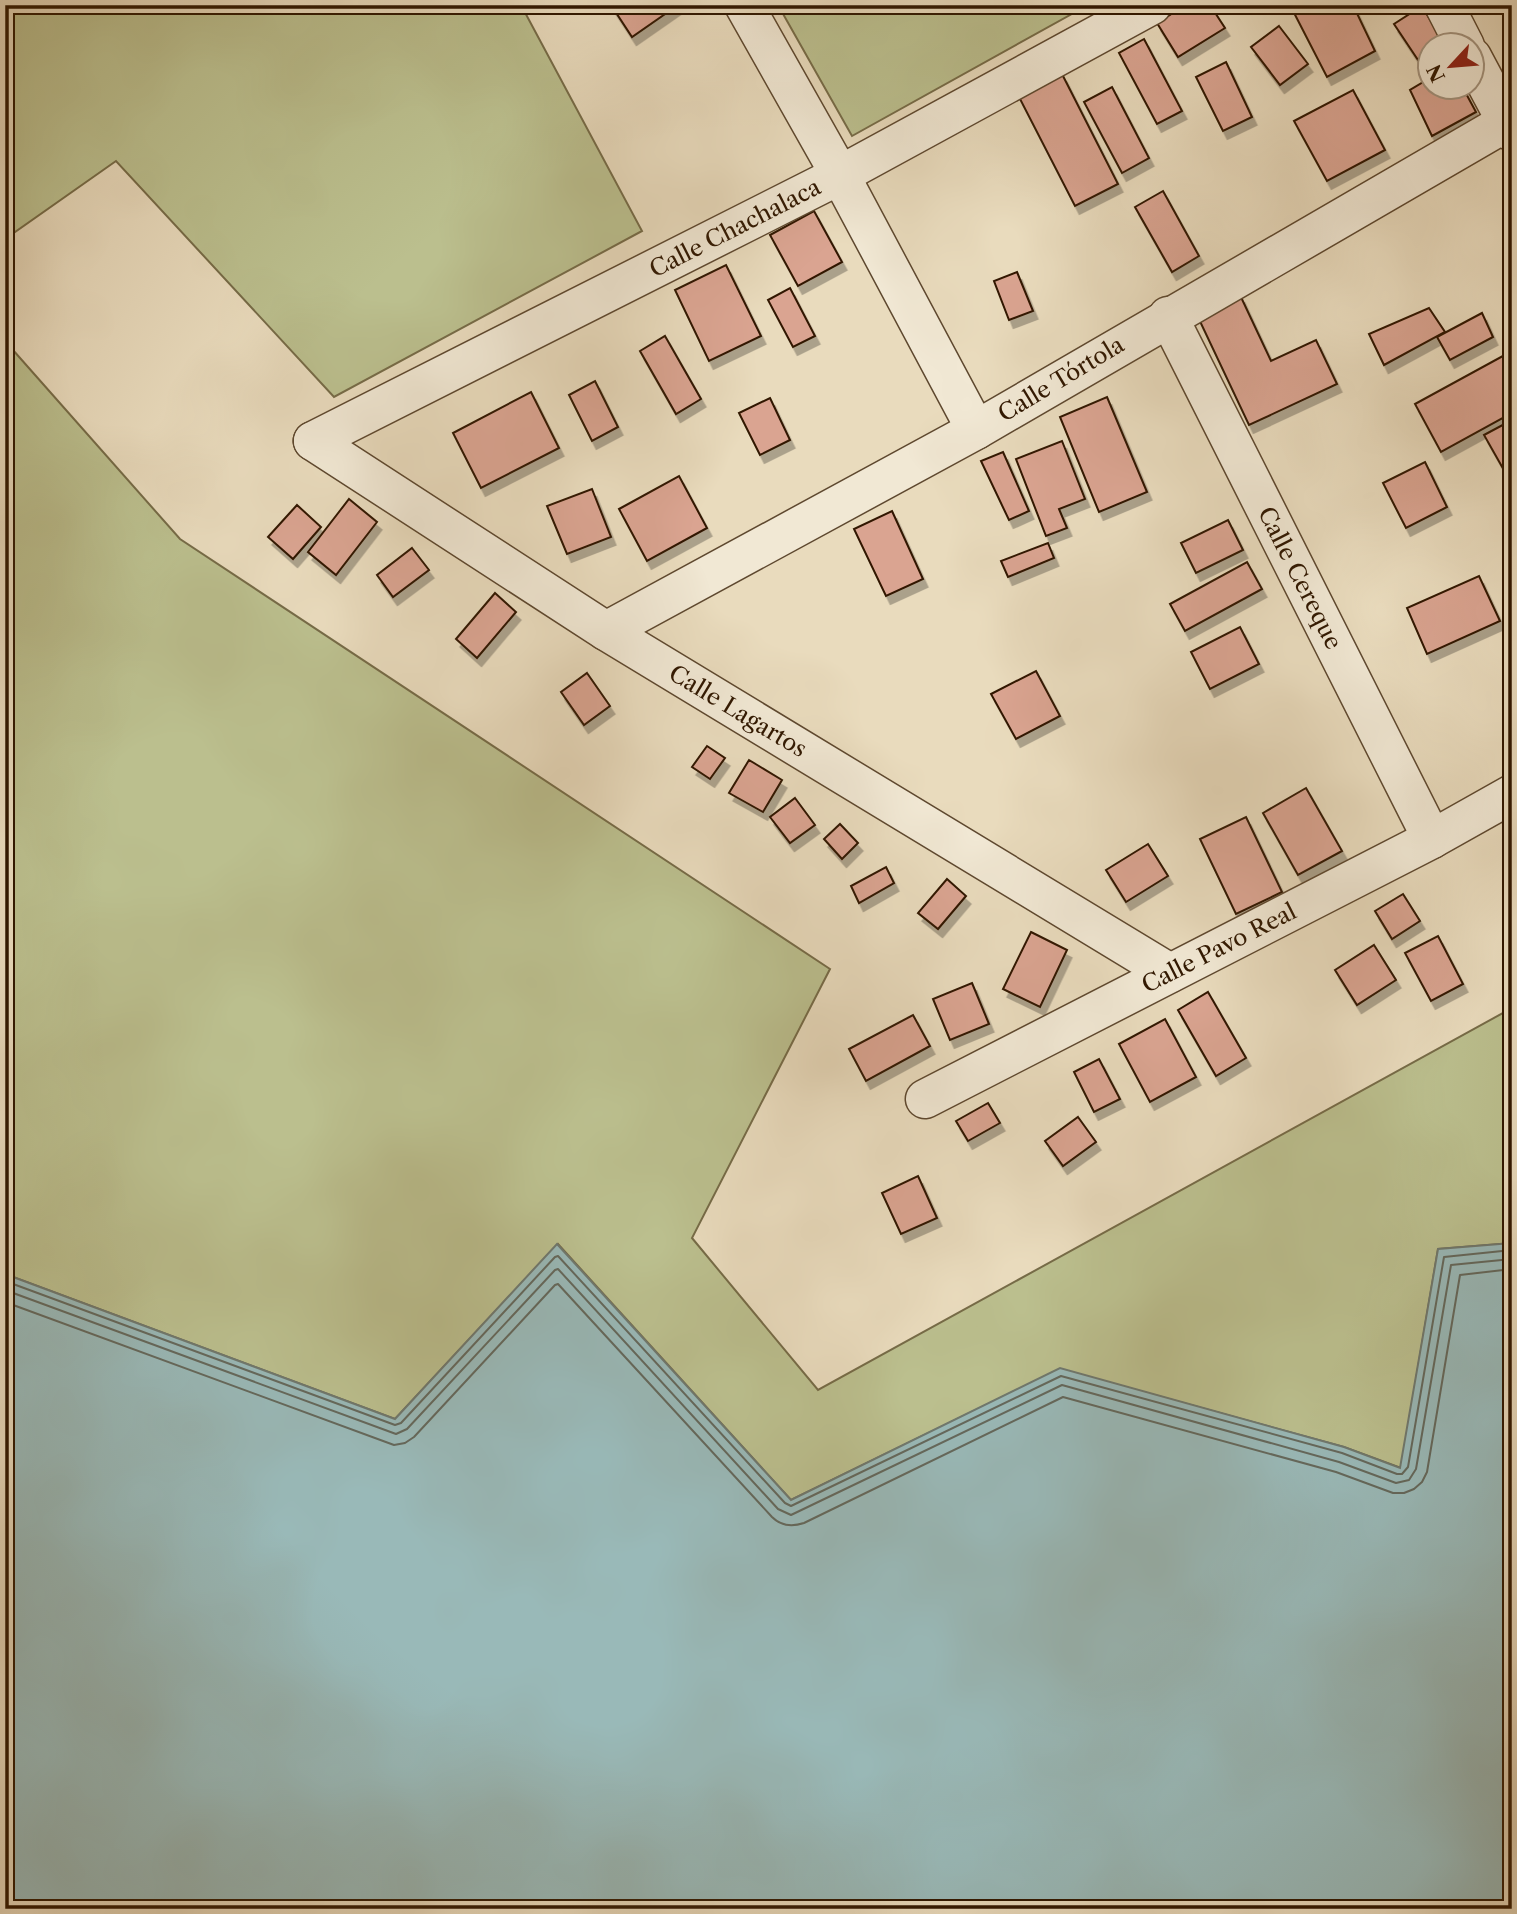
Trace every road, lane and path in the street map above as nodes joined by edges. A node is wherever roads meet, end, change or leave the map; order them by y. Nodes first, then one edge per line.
1 (744, 5) edge
2 (1152, 5) edge
3 (1444, 5) edge
4 (1458, 32) edge
5 (1486, 82) edge
6 (1510, 124) edge
7 (840, 175) junction
8 (1168, 316) junction
9 (976, 430) junction
10 (313, 441) joint
11 (606, 631) junction
12 (1512, 794) edge
13 (1432, 839) junction
14 (1170, 973) junction
15 (925, 1099) dead end

1 - 7 street
2 - 7 street, Calle Chachalaca
3 - 4 street
5 - 6 street
6 - 8 street, Calle Tórtola
7 - 9 street
7 - 10 street, Calle Chachalaca
8 - 9 street, Calle Tórtola
8 - 13 street, Calle Cereque
9 - 11 street, Calle Tórtola
10 - 11 street, Calle Lagartos
11 - 14 street, Calle Lagartos
12 - 13 street, Calle Pavo Real
13 - 14 street, Calle Pavo Real
14 - 15 street, Calle Pavo Real

